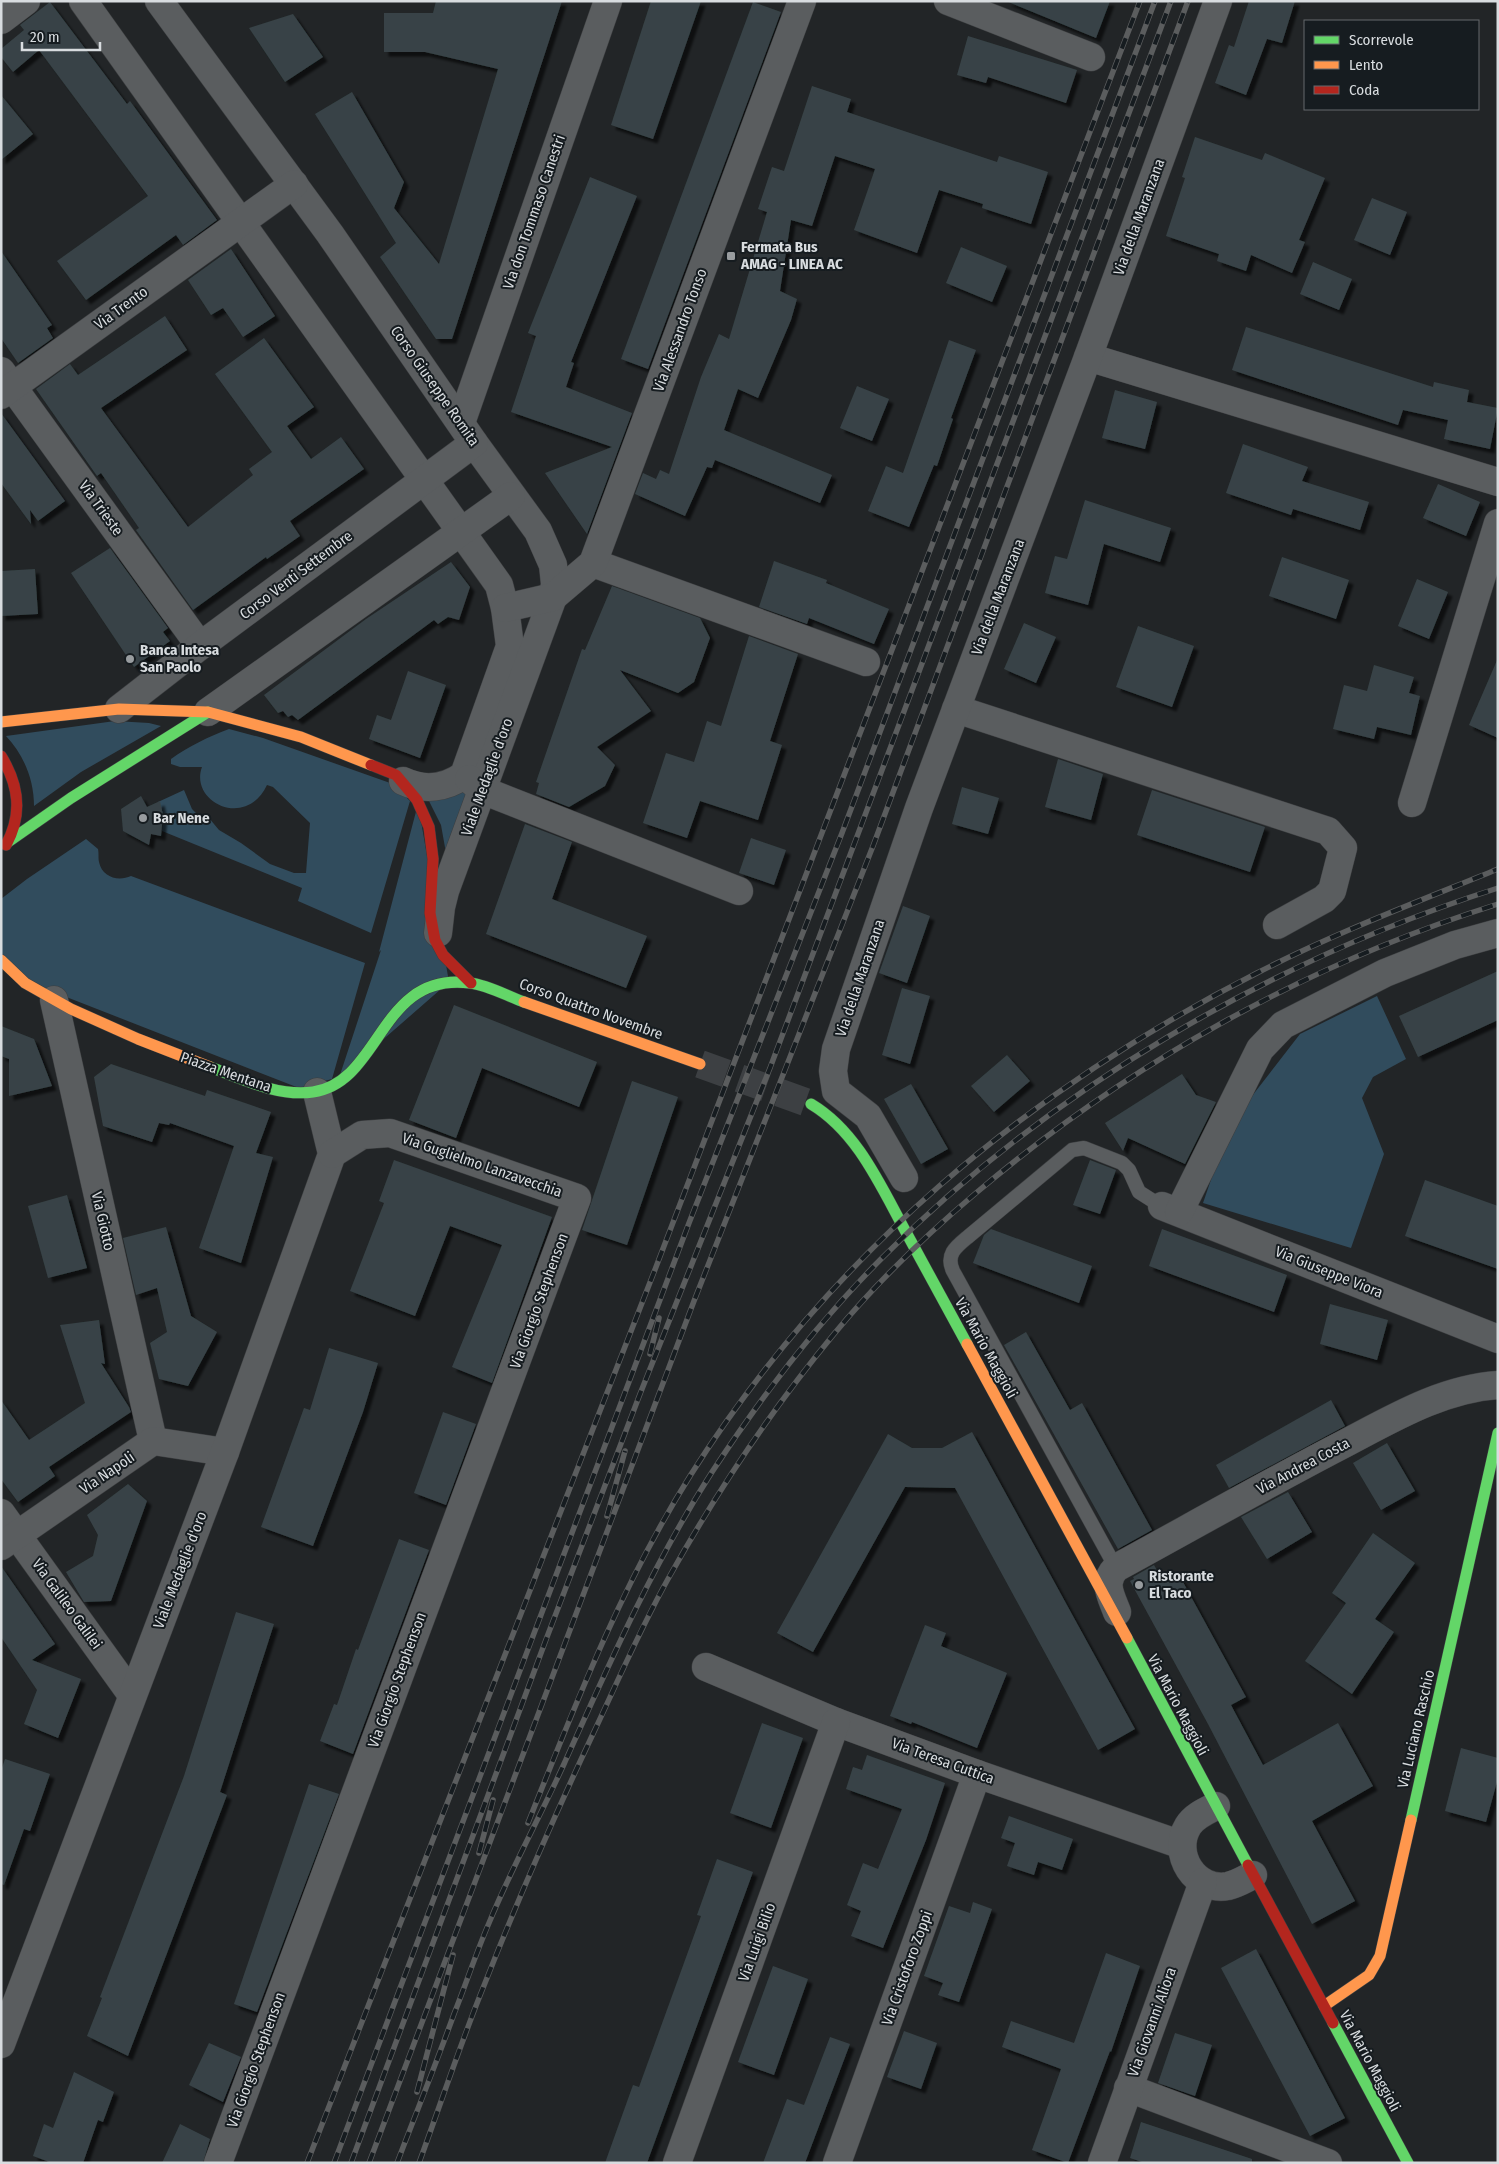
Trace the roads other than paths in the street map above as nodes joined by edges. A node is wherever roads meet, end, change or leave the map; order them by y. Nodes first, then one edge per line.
1 (26, 1) edge
2 (83, 1) edge
3 (160, 1) edge
4 (608, 1) edge
5 (802, 1) edge
6 (948, 1) edge
7 (1218, 1) edge
8 (1, 20) edge
9 (1091, 57) dead end
10 (294, 184) junction
11 (241, 222) junction
12 (1088, 357) junction
13 (5, 384) edge
14 (467, 433) junction
15 (425, 479) junction
16 (1498, 482) edge
17 (511, 496) junction
18 (1498, 523) edge
19 (462, 531) junction
20 (593, 564) junction
21 (553, 597) junction
22 (505, 608) junction
23 (200, 646) junction
24 (866, 662) dead end
25 (119, 709) junction
26 (956, 709) junction
27 (208, 712) junction
28 (1, 722) edge
29 (1, 756) edge
30 (403, 781) junction
31 (473, 782) junction
32 (1412, 803) dead end
33 (8, 842) junction
34 (1, 852) edge
35 (739, 891) dead end
36 (1277, 926) dead end
37 (1498, 934) edge
38 (1, 960) edge
39 (447, 960) junction
40 (1, 978) edge
41 (471, 983) junction
42 (27, 985) junction
43 (54, 1000) junction
44 (700, 1064) tunnel mouth
45 (317, 1092) junction
46 (811, 1104) tunnel mouth
47 (332, 1154) junction
48 (904, 1178) dead end
49 (577, 1198) joint
50 (1170, 1209) junction
51 (1498, 1339) edge
52 (1498, 1385) edge
53 (1498, 1433) edge
54 (153, 1442) junction
55 (225, 1452) junction
56 (1, 1513) edge
57 (9, 1540) edge
58 (1116, 1568) junction
59 (1129, 1644) junction
60 (706, 1667) dead end
61 (132, 1695) junction
62 (836, 1722) junction
63 (977, 1774) junction
64 (1216, 1806) junction
65 (1182, 1845) junction
66 (1253, 1875) junction
67 (1202, 1882) junction
68 (1324, 2006) junction
69 (1, 2044) edge
70 (1128, 2088) junction
71 (218, 2163) edge
72 (677, 2163) edge
73 (837, 2163) edge
74 (1102, 2163) edge
75 (1328, 2163) edge
76 (1408, 2163) edge

1 - 8 street
2 - 11 street
3 - 10 street, Corso Giuseppe Romita
4 - 14 street, Via don Tommaso Canestri
5 - 20 street, Via Alessandro Tonso
6 - 9 street
7 - 12 street, Via della Maranzana
10 - 11 street
10 - 14 street, Corso Giuseppe Romita
11 - 13 street, Via Trento
11 - 15 street
12 - 16 street
12 - 26 street, Via della Maranzana
13 - 23 street, Via Trieste
14 - 15 street, Corso Venti Settembre
14 - 17 street, Corso Giuseppe Romita
15 - 19 street
15 - 23 street, Corso Venti Settembre
17 - 19 street
17 - 21 street, Corso Giuseppe Romita
18 - 32 street
19 - 22 street
19 - 27 street
20 - 21 street
20 - 24 street
21 - 22 street
21 - 31 street, Viale Medaglie d'oro
22 - 31 street, Viale Medaglie d'oro
23 - 25 street, Corso Venti Settembre
25 - 27 street
25 - 28 street
26 - 36 street
26 - 48 street, Via della Maranzana
27 - 30 street
27 - 33 street
29 - 33 street
30 - 31 street, Viale Medaglie d'oro
30 - 39 street
31 - 35 street
31 - 39 street, Viale Medaglie d'oro
33 - 34 street
37 - 50 street
38 - 42 street, Piazza Mentana
39 - 41 street
40 - 42 street, Piazza Mentana
41 - 44 street, Corso Quattro Novembre
41 - 45 street
42 - 43 street, Piazza Mentana
43 - 45 street, Piazza Mentana
43 - 54 street, Via Giotto
45 - 47 street
46 - 59 street, Via Mario Maggioli
47 - 49 street, Via Guglielmo Lanzavecchia
47 - 55 street, Viale Medaglie d'oro
49 - 71 street, Via Giorgio Stephenson
50 - 51 street, Via Giuseppe Viora
50 - 58 lane
52 - 58 street, Via Andrea Costa
53 - 68 street, Via Luciano Raschio
54 - 55 street
54 - 57 street, Via Napoli
55 - 61 street, Viale Medaglie d'oro
56 - 57 street, Via Galileo Galilei
57 - 61 street, Via Galileo Galilei
58 - 59 street
59 - 64 street, Via Mario Maggioli
60 - 62 street, Via Teresa Cuttica
61 - 69 street, Viale Medaglie d'oro
62 - 63 street, Via Teresa Cuttica
62 - 72 street, Via Luigi Bilio
63 - 65 street, Via Teresa Cuttica
63 - 73 street, Via Cristoforo Zoppi
64 - 65 street
64 - 66 street, Via Mario Maggioli
65 - 67 street
66 - 67 street
66 - 68 street, Via Mario Maggioli
67 - 70 street, Via Giovanni Aliora
68 - 76 street, Via Mario Maggioli
70 - 74 street, Via Giovanni Aliora
70 - 75 street

